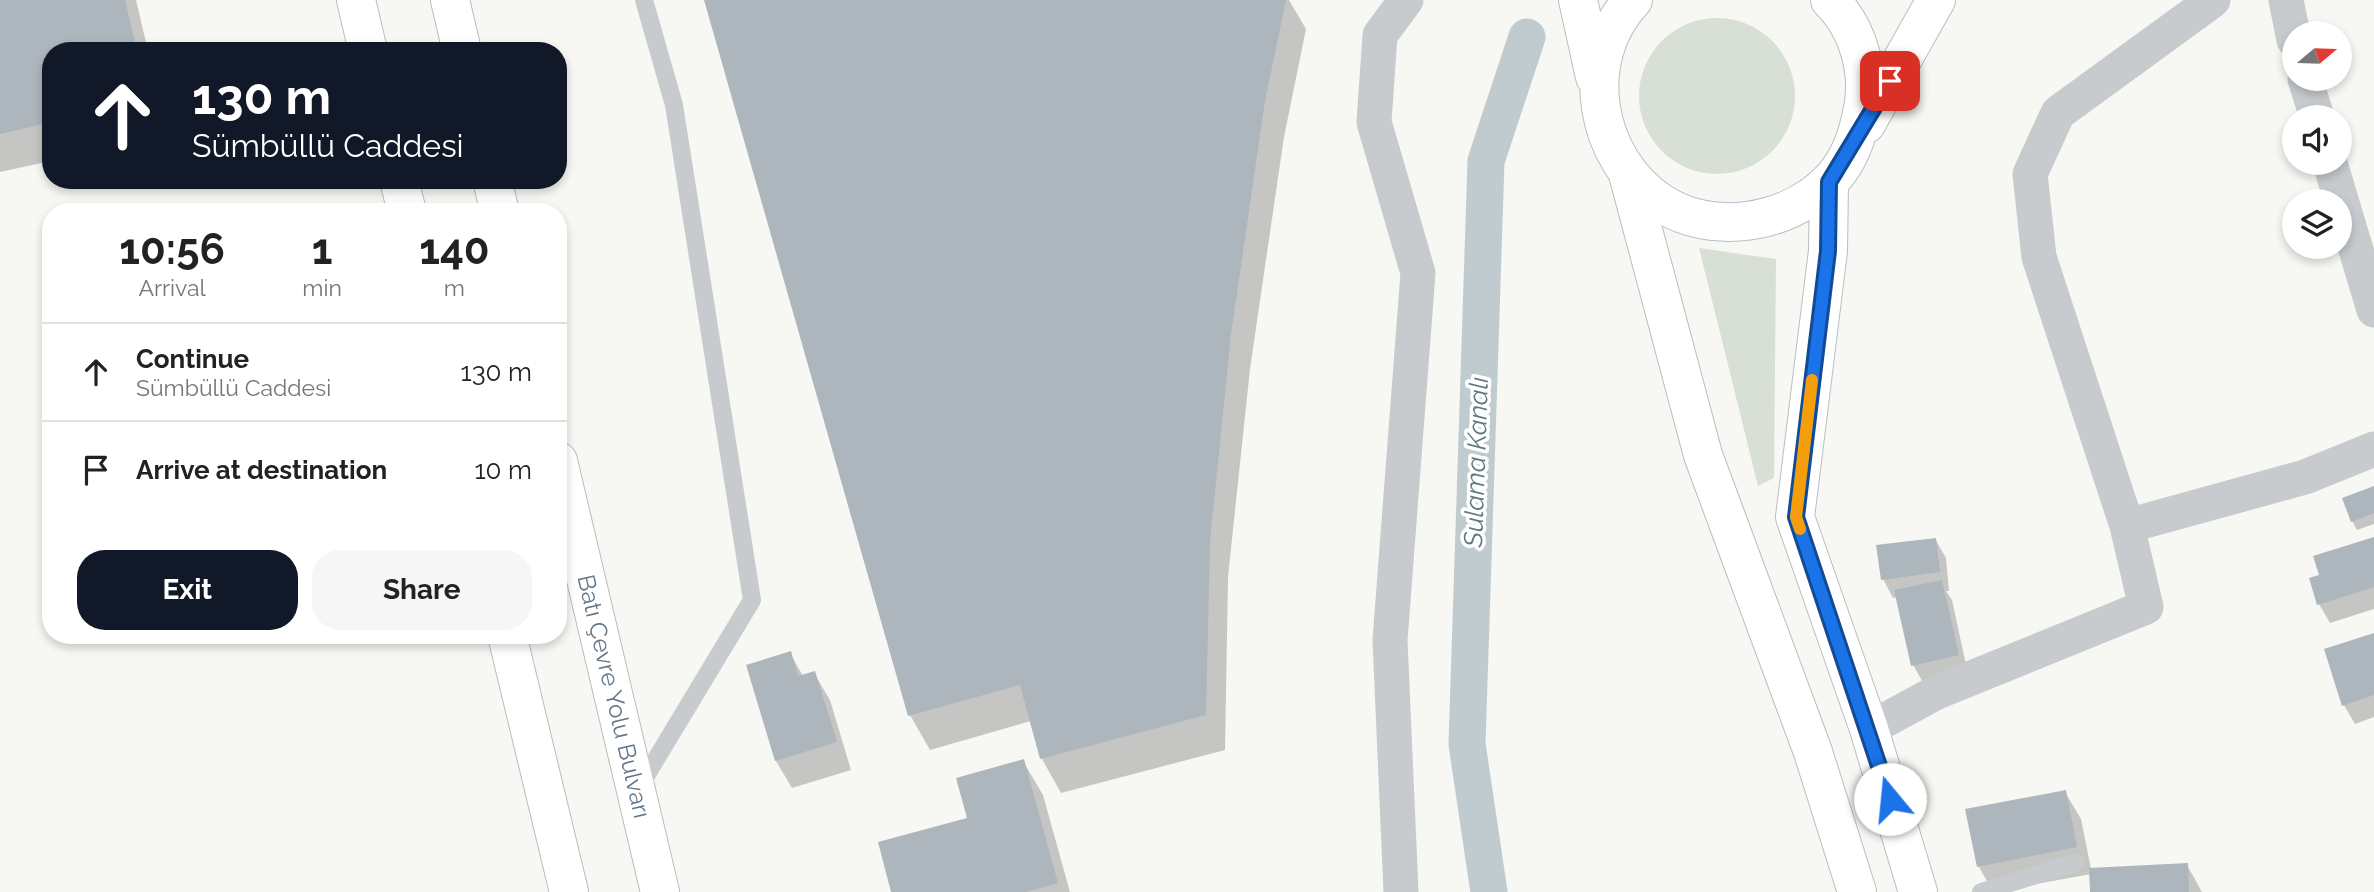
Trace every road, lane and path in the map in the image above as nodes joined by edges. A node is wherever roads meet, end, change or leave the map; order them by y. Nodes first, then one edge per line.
1 (356, 0) edge
2 (450, 0) edge
3 (1406, 0) edge
4 (1578, 0) edge
5 (1633, 0) edge
6 (1830, 0) edge
7 (1937, 0) edge
8 (2213, 0) edge
9 (2286, 0) edge
10 (644, 3) edge
11 (2290, 21) edge
12 (366, 42) edge
13 (460, 42) edge
14 (1598, 89) junction
15 (1855, 144) junction
16 (1628, 174) junction
17 (2334, 175) edge
18 (1829, 182) junction
19 (2374, 310) edge
20 (2374, 449) edge
21 (567, 499) edge
22 (2127, 526) junction
23 (510, 644) edge
24 (1869, 729) junction
25 (636, 792) junction
26 (2075, 863) dead end
27 (569, 892) edge
28 (660, 892) edge
29 (1402, 892) edge
30 (1857, 892) edge
31 (1918, 892) edge
32 (1981, 892) edge

1 - 12 main road
2 - 13 main road
3 - 29 street
4 - 14 main road
5 - 14 main road
6 - 15 main road
7 - 15 main road
8 - 22 street
9 - 11 street
10 - 25 lane
14 - 16 main road
15 - 18 main road
16 - 18 main road
16 - 30 main road
17 - 19 street
18 - 24 main road
20 - 22 street
21 - 25 main road, Batı Çevre Yolu Bulvarı
22 - 24 street
23 - 27 main road
24 - 31 main road
25 - 28 main road, Batı Çevre Yolu Bulvarı
26 - 32 lane

